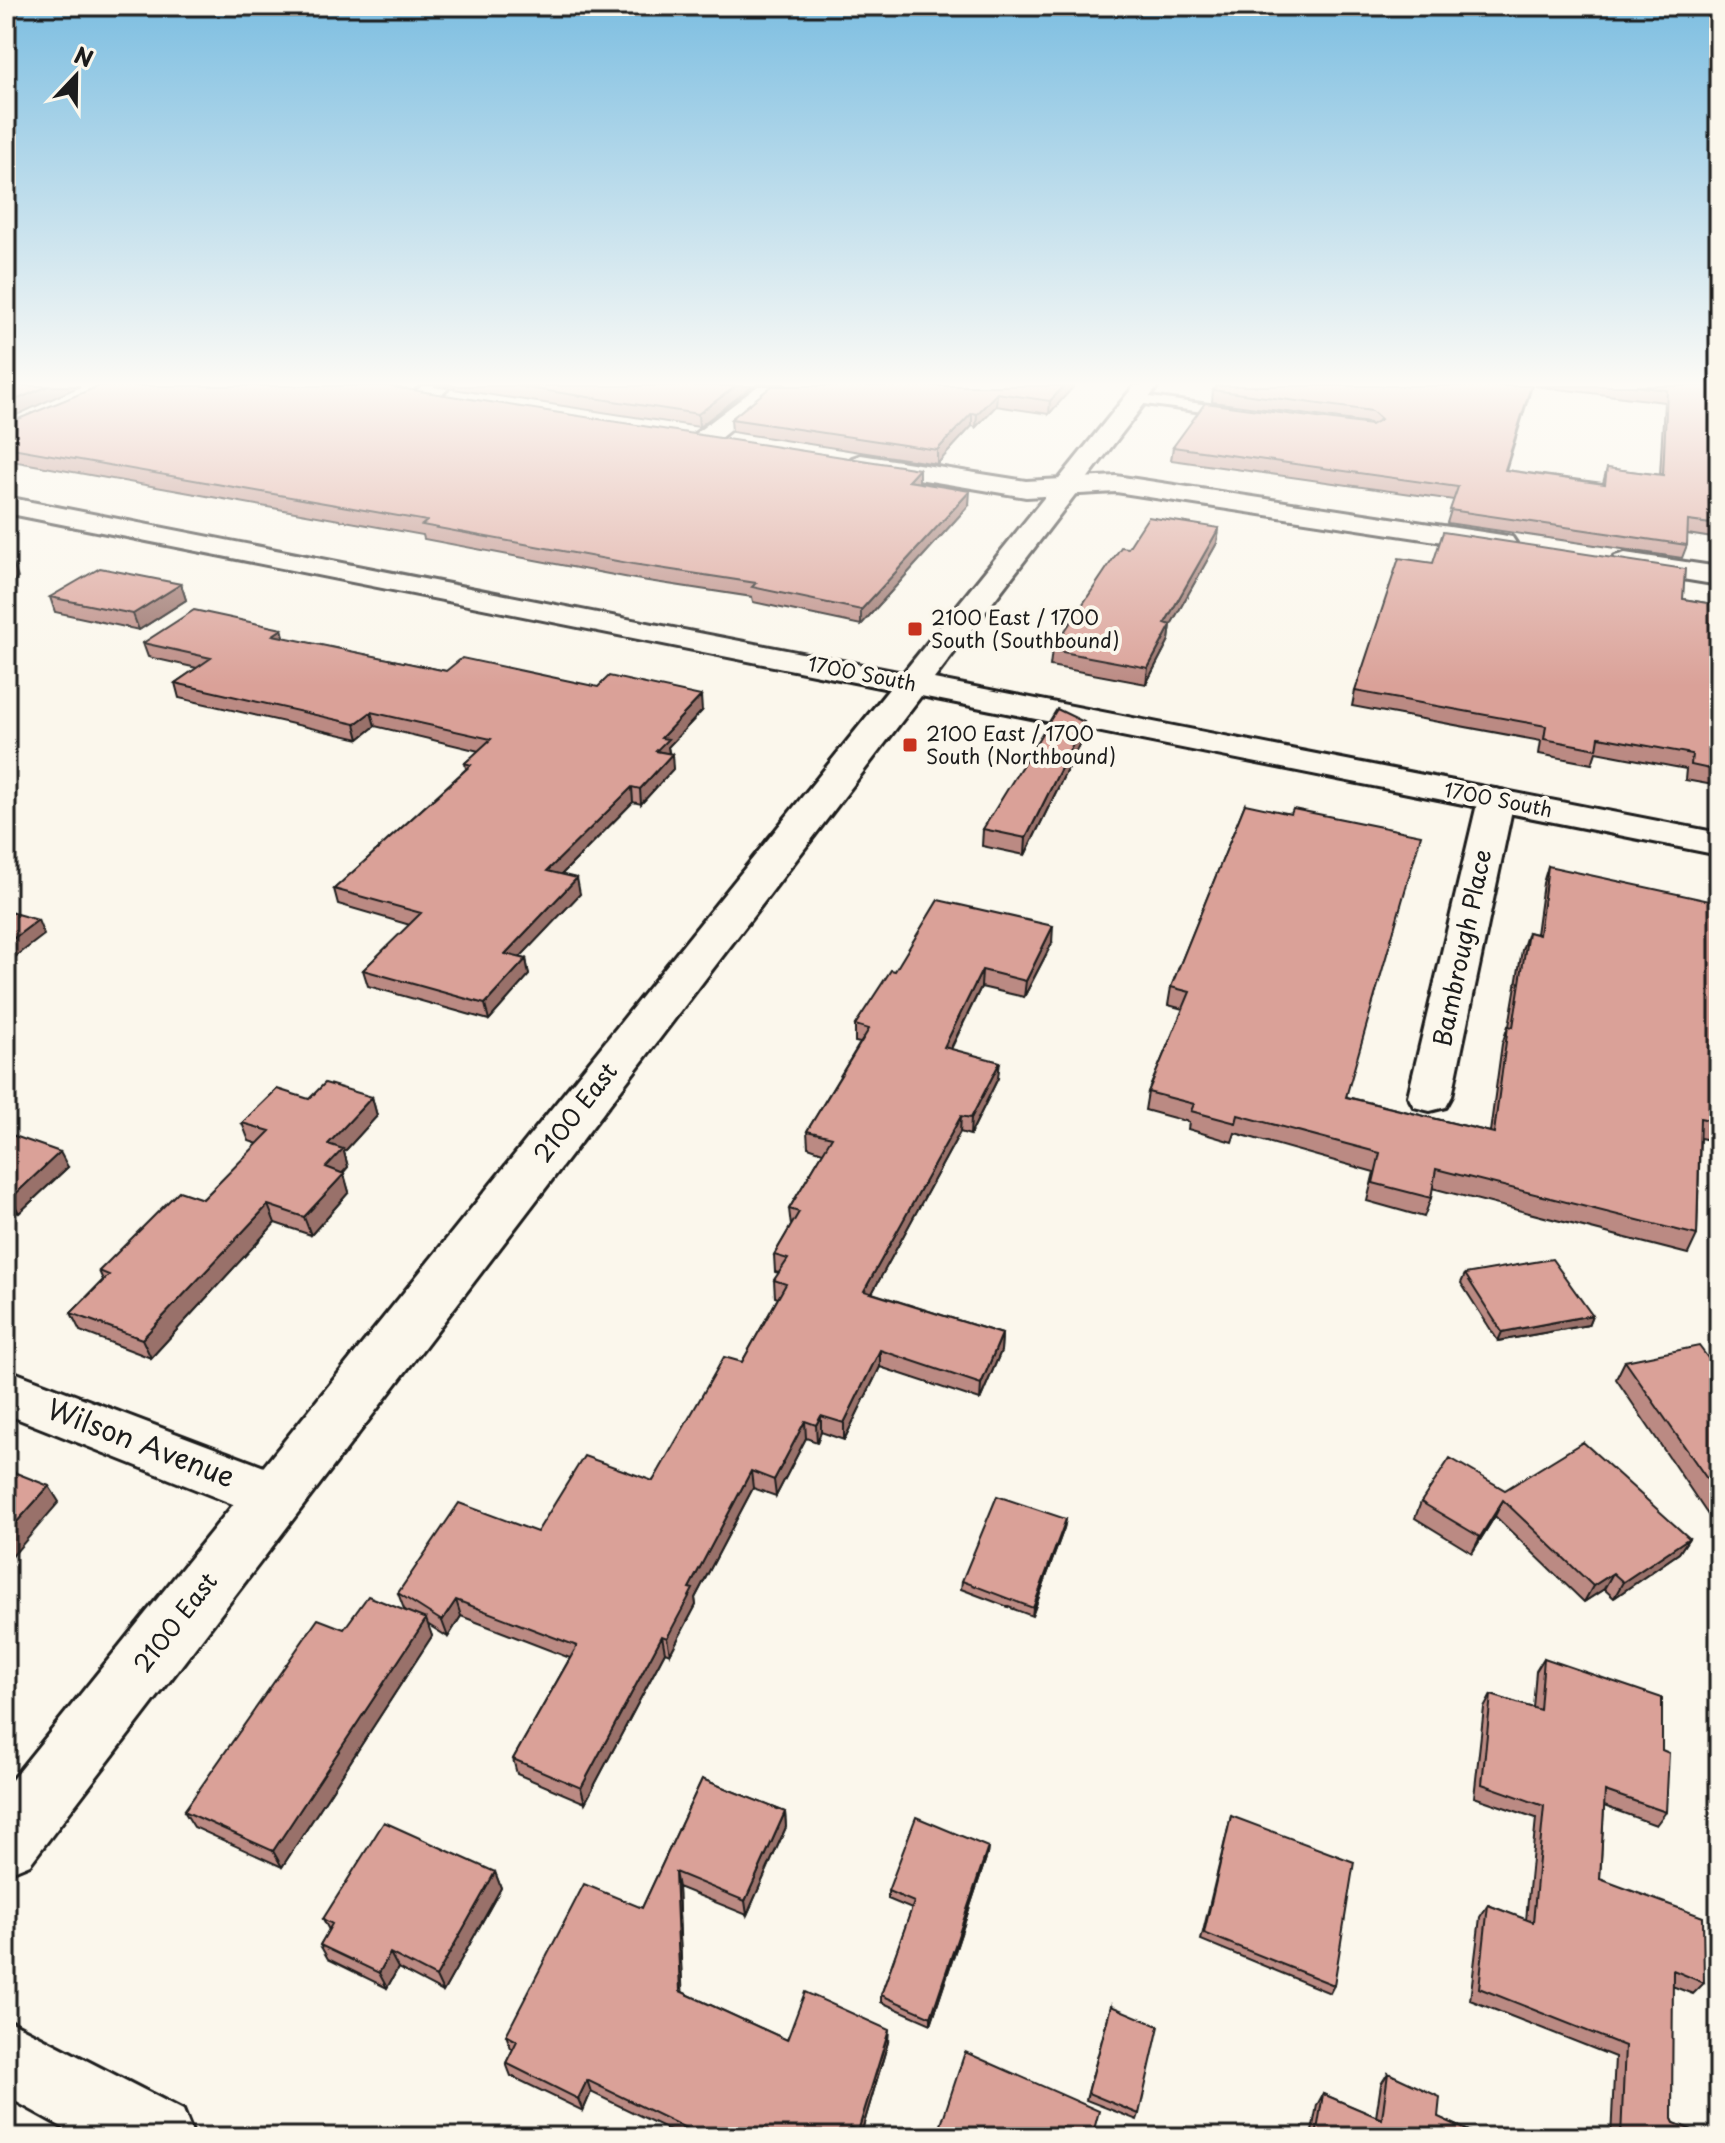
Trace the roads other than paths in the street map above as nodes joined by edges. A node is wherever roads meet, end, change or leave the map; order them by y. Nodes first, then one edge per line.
1 (1007, 486) edge
2 (1068, 486) joint
3 (1129, 486) edge
4 (6, 505) edge
5 (1533, 548) edge
6 (1595, 557) edge
7 (1719, 576) edge
8 (910, 684) junction
9 (1496, 800) junction
10 (1719, 844) edge
11 (1430, 1096) dead end
12 (6, 1391) edge
13 (276, 1496) junction
14 (6, 1840) edge
15 (6, 2056) edge
16 (156, 2137) edge

1 - 2 street
2 - 8 street, 2100 East
3 - 5 street
4 - 8 street, 1700 South
6 - 7 street
8 - 9 street, 1700 South
8 - 13 street, 2100 East
9 - 10 street, 1700 South
9 - 11 street, Bambrough Place
12 - 13 street, Wilson Avenue
13 - 14 street, 2100 East
15 - 16 street

